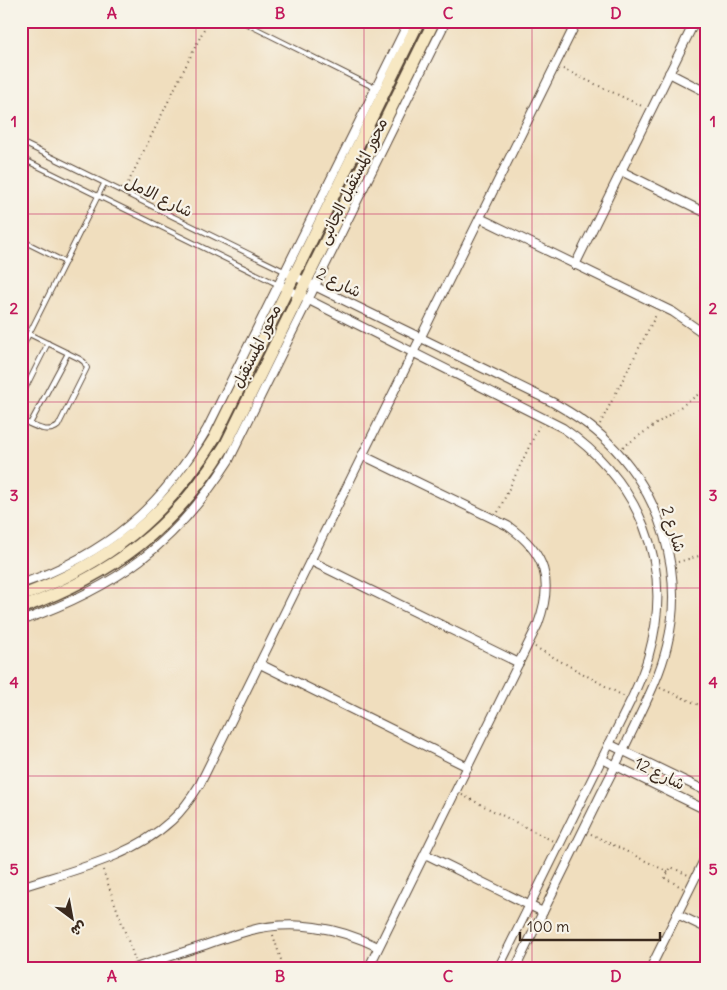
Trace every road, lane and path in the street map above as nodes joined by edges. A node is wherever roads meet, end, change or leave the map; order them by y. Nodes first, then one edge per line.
1 (208, 21) edge
2 (241, 21) edge
3 (409, 21) edge
4 (420, 21) edge
5 (434, 21) edge
6 (446, 21) edge
7 (577, 21) edge
8 (695, 21) edge
9 (556, 65) junction
10 (669, 73) junction
11 (380, 90) junction
12 (706, 92) edge
13 (651, 110) junction
14 (21, 142) edge
15 (21, 158) edge
16 (621, 171) junction
17 (104, 184) junction
18 (123, 193) junction
19 (98, 197) junction
20 (706, 213) edge
21 (480, 218) junction
22 (21, 240) edge
23 (65, 262) junction
24 (575, 265) junction
25 (290, 274) junction
26 (311, 284) junction
27 (283, 287) junction
28 (304, 297) junction
29 (660, 305) junction
30 (706, 311) edge
31 (697, 328) junction
32 (29, 334) junction
33 (706, 335) edge
34 (420, 338) junction
35 (48, 343) junction
36 (21, 350) edge
37 (413, 352) junction
38 (68, 353) junction
39 (706, 389) edge
40 (21, 398) edge
41 (544, 417) junction
42 (21, 420) edge
43 (30, 424) junction
44 (596, 431) junction
45 (617, 451) junction
46 (362, 455) junction
47 (494, 519) junction
48 (706, 554) edge
49 (310, 561) junction
50 (671, 564) junction
51 (21, 584) edge
52 (21, 596) edge
53 (21, 608) edge
54 (21, 621) edge
55 (528, 644) junction
56 (519, 663) junction
57 (260, 664) junction
58 (654, 685) junction
59 (631, 700) junction
60 (706, 708) edge
61 (610, 744) junction
62 (623, 750) junction
63 (602, 759) junction
64 (468, 766) junction
65 (615, 766) junction
66 (706, 791) edge
67 (456, 792) junction
68 (706, 810) edge
69 (583, 830) junction
70 (560, 844) junction
71 (425, 854) junction
72 (706, 856) edge
73 (100, 860) junction
74 (668, 872) junction
75 (695, 878) junction
76 (21, 887) edge
77 (689, 891) junction
78 (530, 906) junction
79 (543, 912) junction
80 (677, 914) junction
81 (270, 927) junction
82 (706, 928) edge
83 (378, 947) junction
84 (134, 968) edge
85 (284, 969) edge
86 (368, 969) edge
87 (498, 969) edge
88 (515, 969) edge
89 (650, 969) edge

1 - 18 path
2 - 11 lane
3 - 11 street
4 - 11 street, محور المستقبل
5 - 26 street, محور المستقبل
6 - 26 street, محور المستقبل الجانبى
7 - 9 street
8 - 10 street
9 - 13 path
9 - 21 street
10 - 12 street
10 - 13 street
11 - 25 street, محور المستقبل
13 - 16 street
14 - 17 lane, شارع الامل
15 - 19 lane, شارع الامل
16 - 20 street
16 - 24 street
17 - 18 lane, شارع الامل
17 - 19 lane
18 - 25 lane, شارع الامل
19 - 23 lane
19 - 27 lane, شارع الامل
21 - 24 street
21 - 34 street
22 - 23 lane
23 - 32 lane
24 - 29 street
25 - 26 street, شارع 2
25 - 27 street, محور المستقبل
26 - 28 street, محور المستقبل
26 - 34 street, شارع 2
27 - 28 street, شارع 2
27 - 51 street
27 - 52 street, محور المستقبل
28 - 37 street, شارع 2
28 - 53 street, محور المستقبل
28 - 54 street
29 - 31 street
29 - 44 path
30 - 31 path
31 - 33 street
32 - 35 lane
32 - 36 lane
34 - 37 street
34 - 44 street, شارع 2
35 - 38 lane
35 - 40 lane
37 - 41 street, شارع 2
37 - 46 street
38 - 43 lane
38 - 43 lane
39 - 45 path
41 - 47 path
41 - 59 street, شارع 2
42 - 43 lane
44 - 45 street, شارع 2
45 - 50 street, شارع 2
46 - 47 street
46 - 49 street
47 - 55 street
48 - 50 path
49 - 56 street
49 - 57 street
50 - 58 street, شارع 2
55 - 56 street
55 - 59 path
56 - 64 street
57 - 64 street
57 - 73 street
58 - 60 path
58 - 62 street, شارع 2
59 - 61 street, شارع 2
61 - 62 street, شارع 12
61 - 63 street, شارع 2
62 - 65 street, شارع 2
62 - 66 street, شارع 12
63 - 65 street, شارع 12
63 - 70 street, شارع 2
64 - 67 street
65 - 68 street, شارع 12
65 - 69 street, شارع 2
67 - 70 path
67 - 71 street
69 - 74 path
69 - 79 street, شارع 2
70 - 78 street, شارع 2
71 - 78 street
71 - 83 street
72 - 75 street
73 - 76 street
73 - 84 path
74 - 75 path
74 - 77 path
75 - 77 street
77 - 80 street
78 - 79 street
78 - 87 street, شارع 2
79 - 88 street, شارع 2
80 - 82 street
80 - 89 street
81 - 83 street
81 - 84 street
81 - 85 path
83 - 86 street

